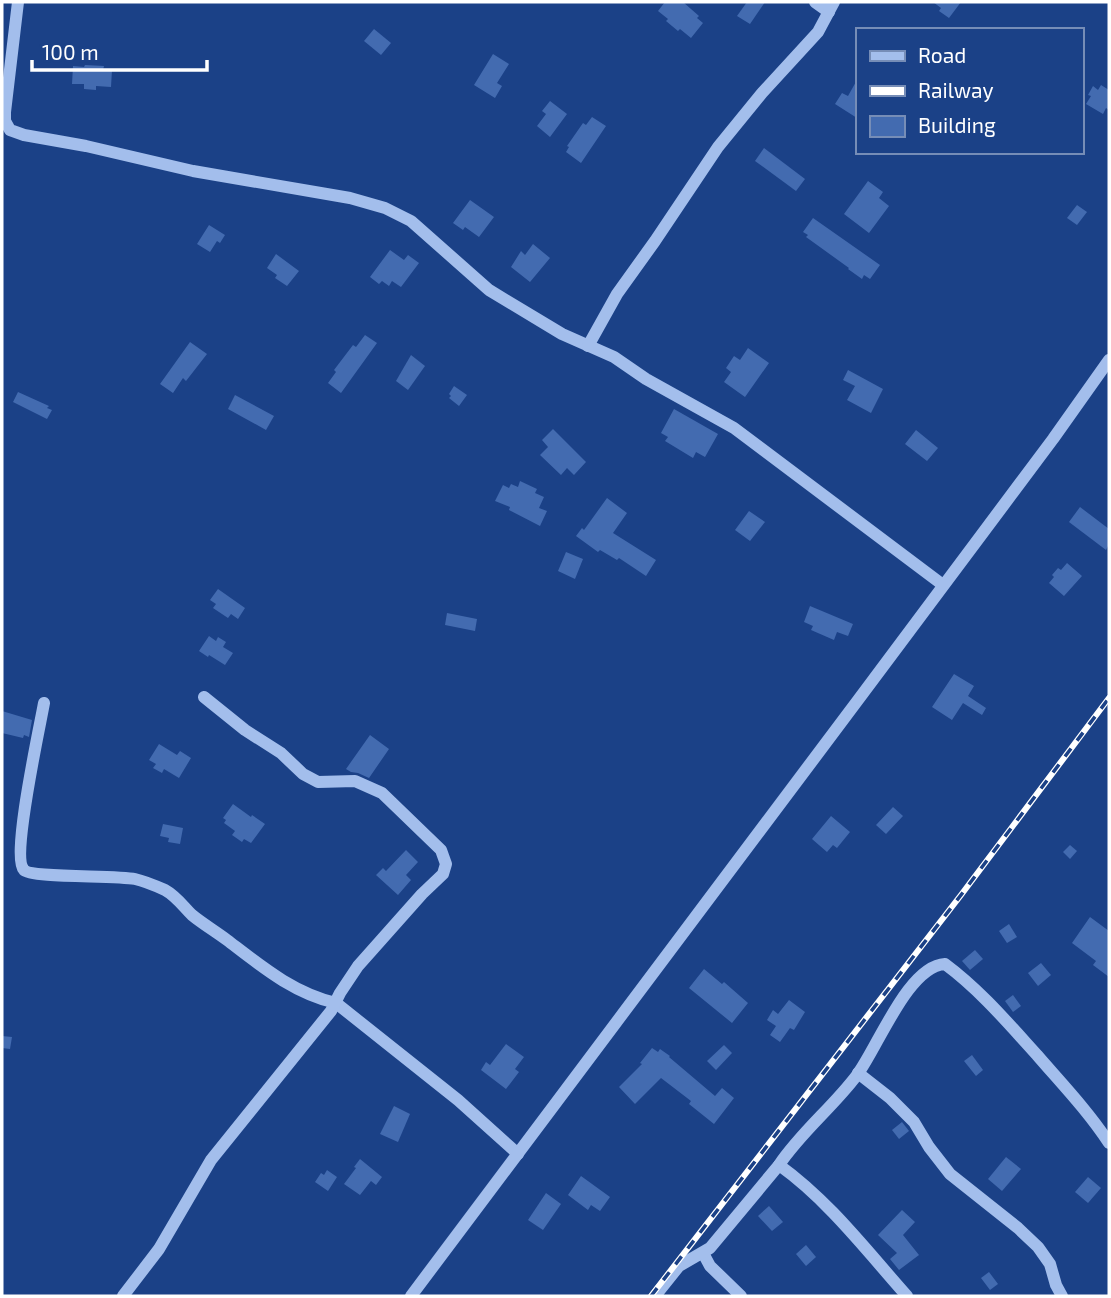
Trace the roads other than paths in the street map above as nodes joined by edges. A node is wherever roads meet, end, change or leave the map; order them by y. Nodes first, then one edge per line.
1 (18, 2) edge
2 (814, 2) edge
3 (831, 7) edge
4 (588, 346) junction
5 (1109, 360) edge
6 (943, 585) junction
7 (204, 697) dead end
8 (44, 703) dead end
9 (336, 1003) junction
10 (858, 1073) junction
11 (1109, 1143) edge
12 (518, 1154) junction
13 (779, 1165) junction
14 (703, 1253) junction
15 (123, 1296) edge
16 (411, 1296) edge
17 (655, 1296) edge
18 (741, 1296) edge
19 (907, 1296) edge
20 (1062, 1296) edge

1 - 4 street
2 - 3 street
3 - 4 street
4 - 6 street
5 - 6 street
6 - 12 street
7 - 9 street
8 - 9 street
9 - 12 street
9 - 15 street
10 - 11 street
10 - 13 street
10 - 20 street
12 - 16 street
13 - 14 street
13 - 19 street
14 - 17 street
14 - 18 street

